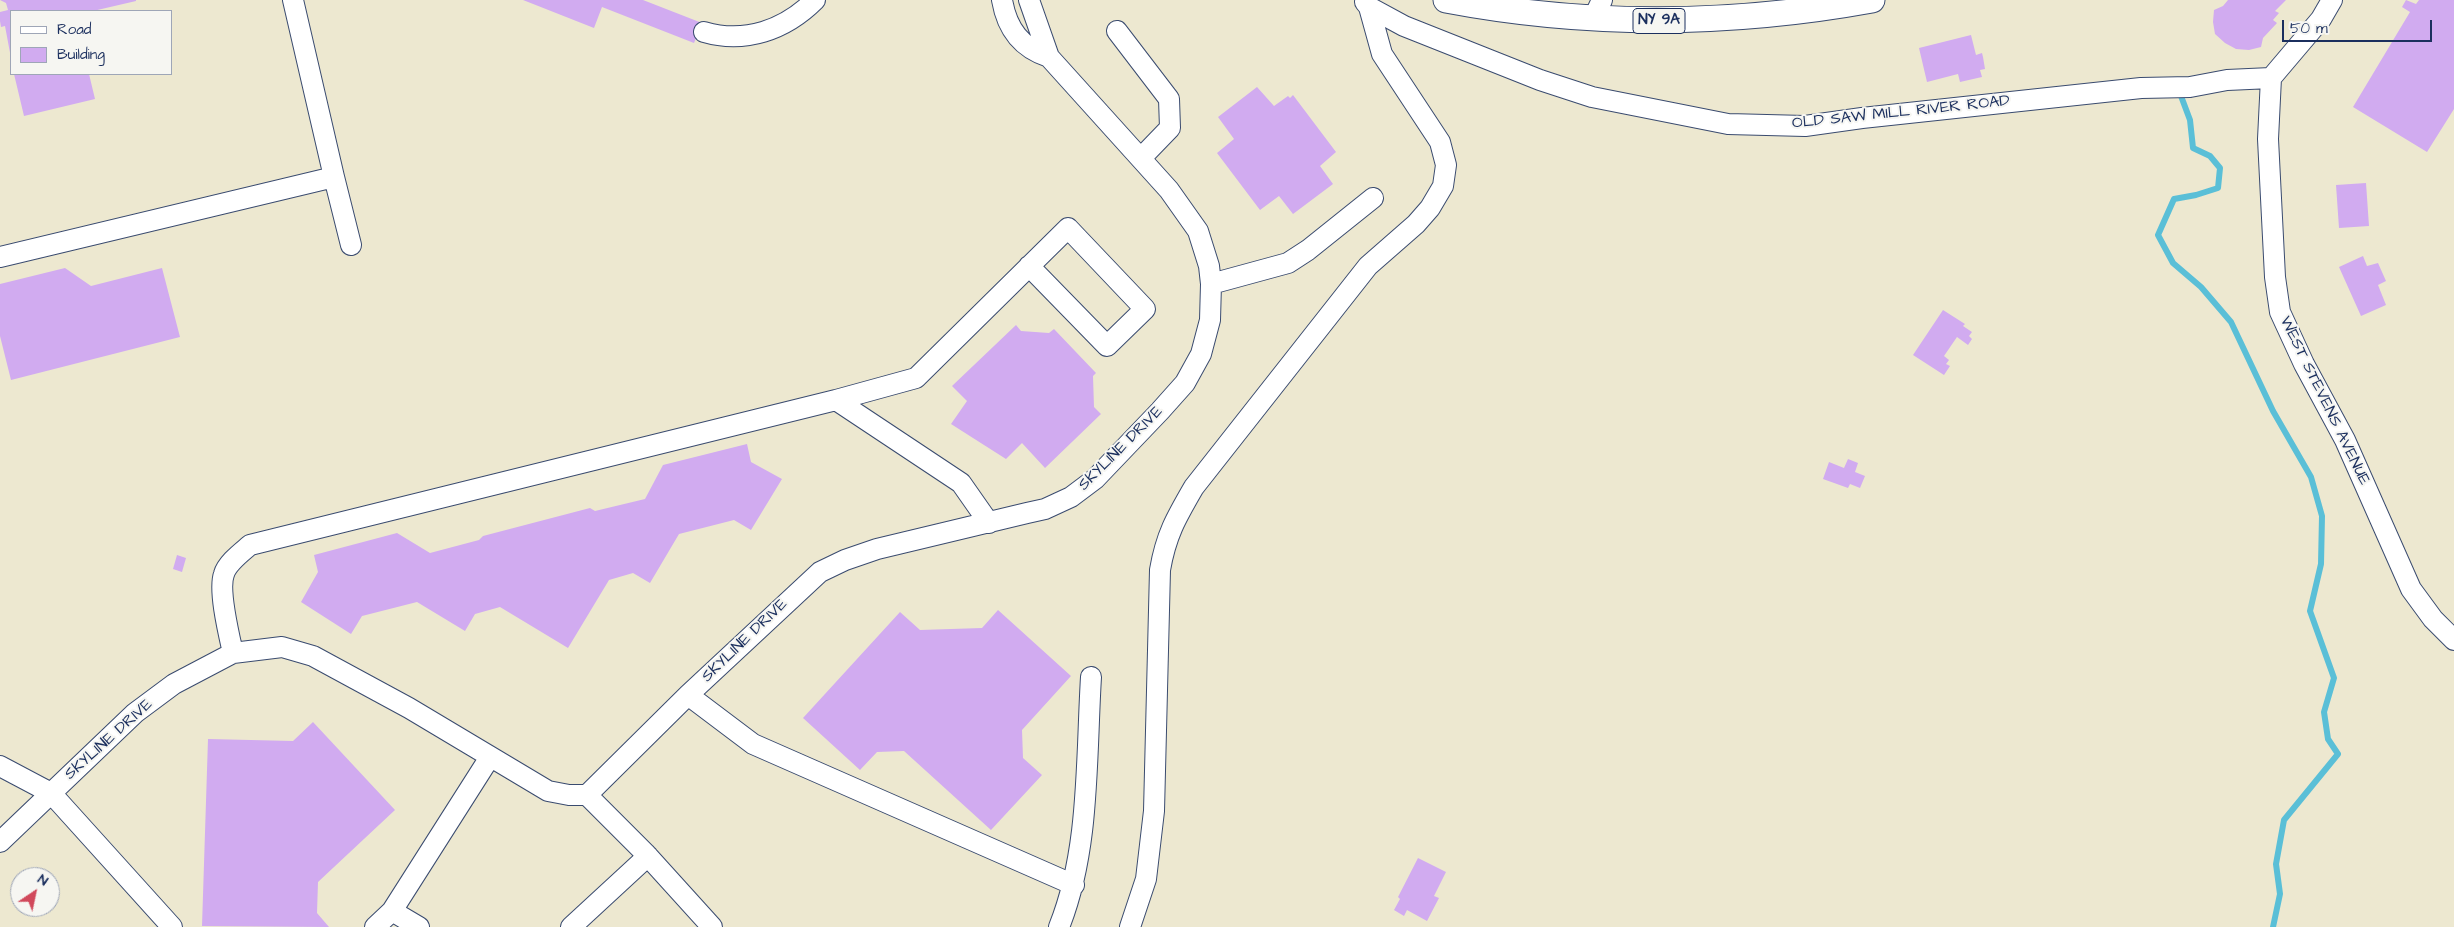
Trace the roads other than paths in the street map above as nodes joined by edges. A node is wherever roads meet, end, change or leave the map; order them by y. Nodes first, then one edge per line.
1 (293, 0) edge
2 (815, 0) edge
3 (1002, 0) edge
4 (1029, 0) edge
5 (1446, 0) edge
6 (1872, 0) edge
7 (2332, 0) edge
8 (1366, 3) edge
9 (1597, 10) edge
10 (1117, 31) dead end
11 (704, 32) dead end
12 (1049, 58) junction
13 (2271, 78) junction
14 (1140, 158) junction
15 (334, 177) junction
16 (1373, 198) dead end
17 (351, 245) dead end
18 (0, 257) edge
19 (1029, 266) junction
20 (1211, 284) junction
21 (836, 400) junction
22 (989, 523) junction
23 (2454, 640) edge
24 (233, 653) junction
25 (1091, 677) dead end
26 (688, 694) junction
27 (490, 757) junction
28 (0, 766) edge
29 (51, 793) junction
30 (587, 795) junction
31 (0, 842) edge
32 (648, 856) junction
33 (1074, 885) junction
34 (392, 911) junction
35 (172, 927) edge
36 (375, 927) edge
37 (419, 927) edge
38 (570, 927) edge
39 (712, 927) edge
40 (1059, 927) edge
41 (1130, 927) edge

1 - 15 street
2 - 11 street
3 - 12 street, SKYLINE DRIVE
4 - 12 street, SKYLINE DRIVE
5 - 9 main road, NY 9A
6 - 9 main road, NY 9A
7 - 13 street
8 - 13 street, OLD SAW MILL RIVER ROAD
8 - 41 street
10 - 14 street
12 - 14 street, SKYLINE DRIVE
13 - 23 street, WEST STEVENS AVENUE
14 - 20 street, SKYLINE DRIVE
15 - 17 street
15 - 18 street
16 - 20 street
19 - 19 street
19 - 21 street
20 - 22 street, SKYLINE DRIVE
21 - 22 street
21 - 24 street
22 - 26 street, SKYLINE DRIVE
24 - 27 street, SKYLINE DRIVE
24 - 29 street, SKYLINE DRIVE
25 - 33 street
26 - 30 street, SKYLINE DRIVE
26 - 33 street
27 - 30 street, SKYLINE DRIVE
27 - 34 street
28 - 29 street
29 - 31 street, SKYLINE DRIVE
29 - 35 street
30 - 32 street
32 - 38 street
32 - 39 street
33 - 40 street
34 - 36 street
34 - 37 street

